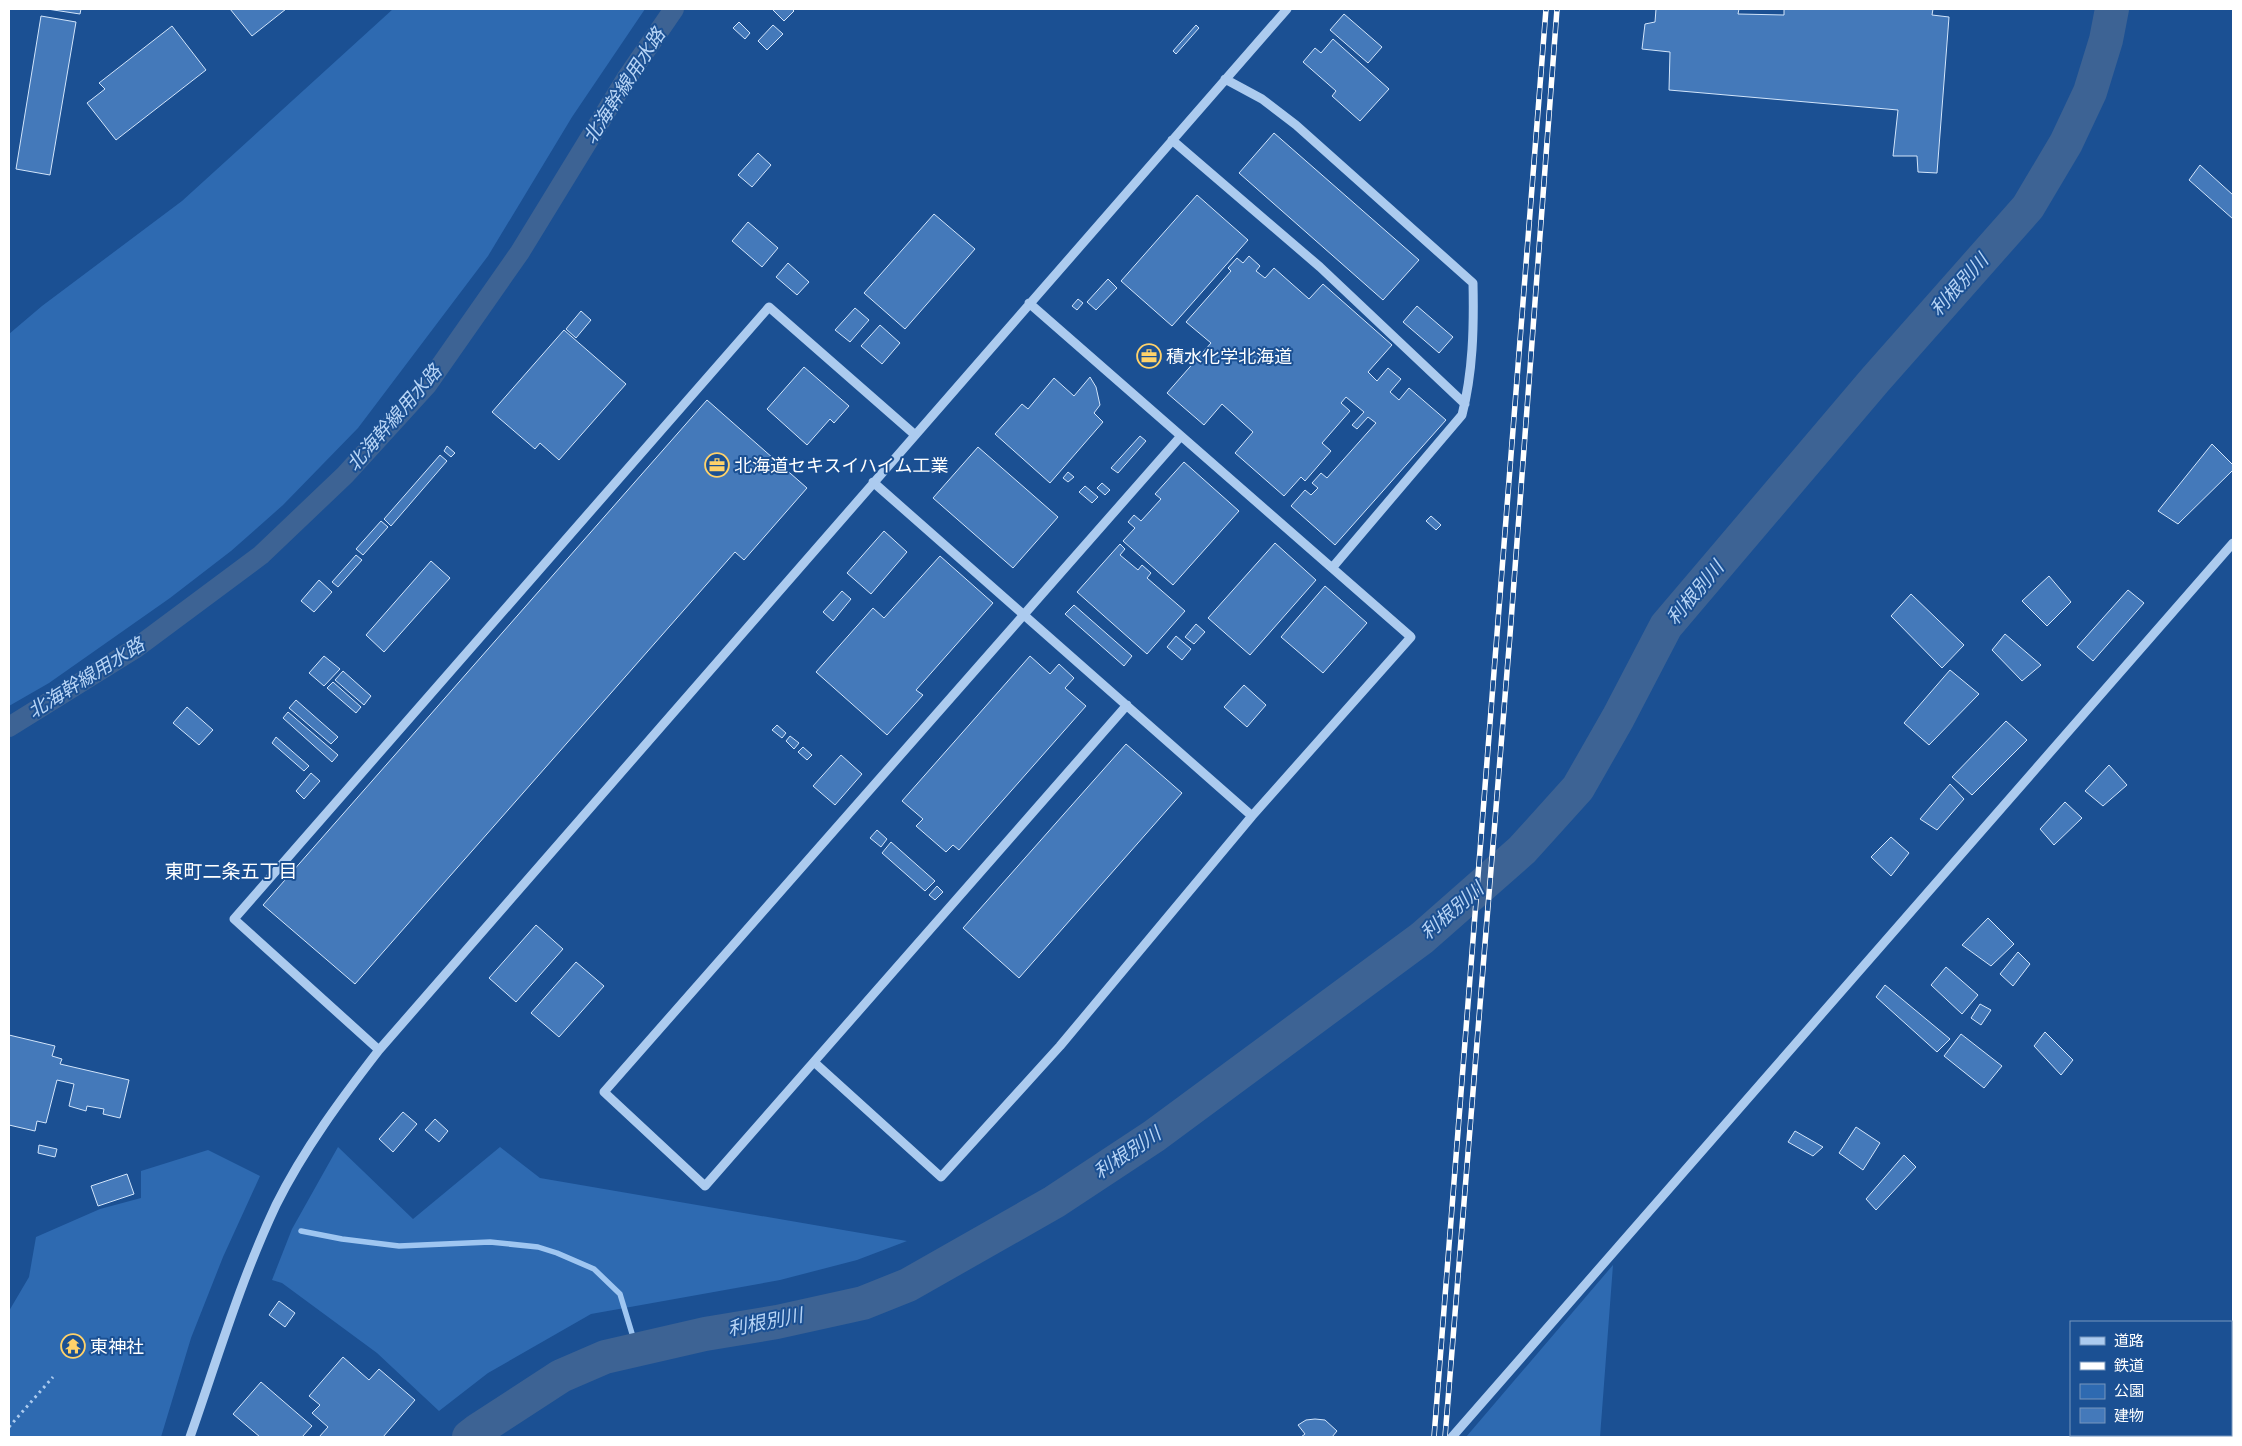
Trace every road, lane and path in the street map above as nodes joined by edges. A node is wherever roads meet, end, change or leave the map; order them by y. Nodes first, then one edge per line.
1 (1287, 9) edge
2 (1225, 80) junction
3 (1172, 140) junction
4 (1029, 303) junction
5 (1465, 404) junction
6 (914, 434) junction
7 (1181, 436) junction
8 (873, 482) junction
9 (2233, 543) edge
10 (1332, 568) junction
11 (1024, 615) junction
12 (1127, 706) junction
13 (1252, 816) junction
14 (379, 1050) junction
15 (814, 1062) junction
16 (52, 1377) dead end
17 (9, 1427) edge
18 (190, 1437) edge
19 (1452, 1437) edge

1 - 2 street
2 - 3 street
2 - 5 street
3 - 4 street
3 - 5 street
4 - 6 street
4 - 7 street
5 - 10 street
6 - 8 street
6 - 14 street
7 - 10 street
7 - 11 street
8 - 11 street
8 - 14 street
9 - 19 street
10 - 13 street
11 - 12 street
11 - 15 street
12 - 13 street
12 - 15 street
13 - 15 street
14 - 18 street
16 - 17 path

